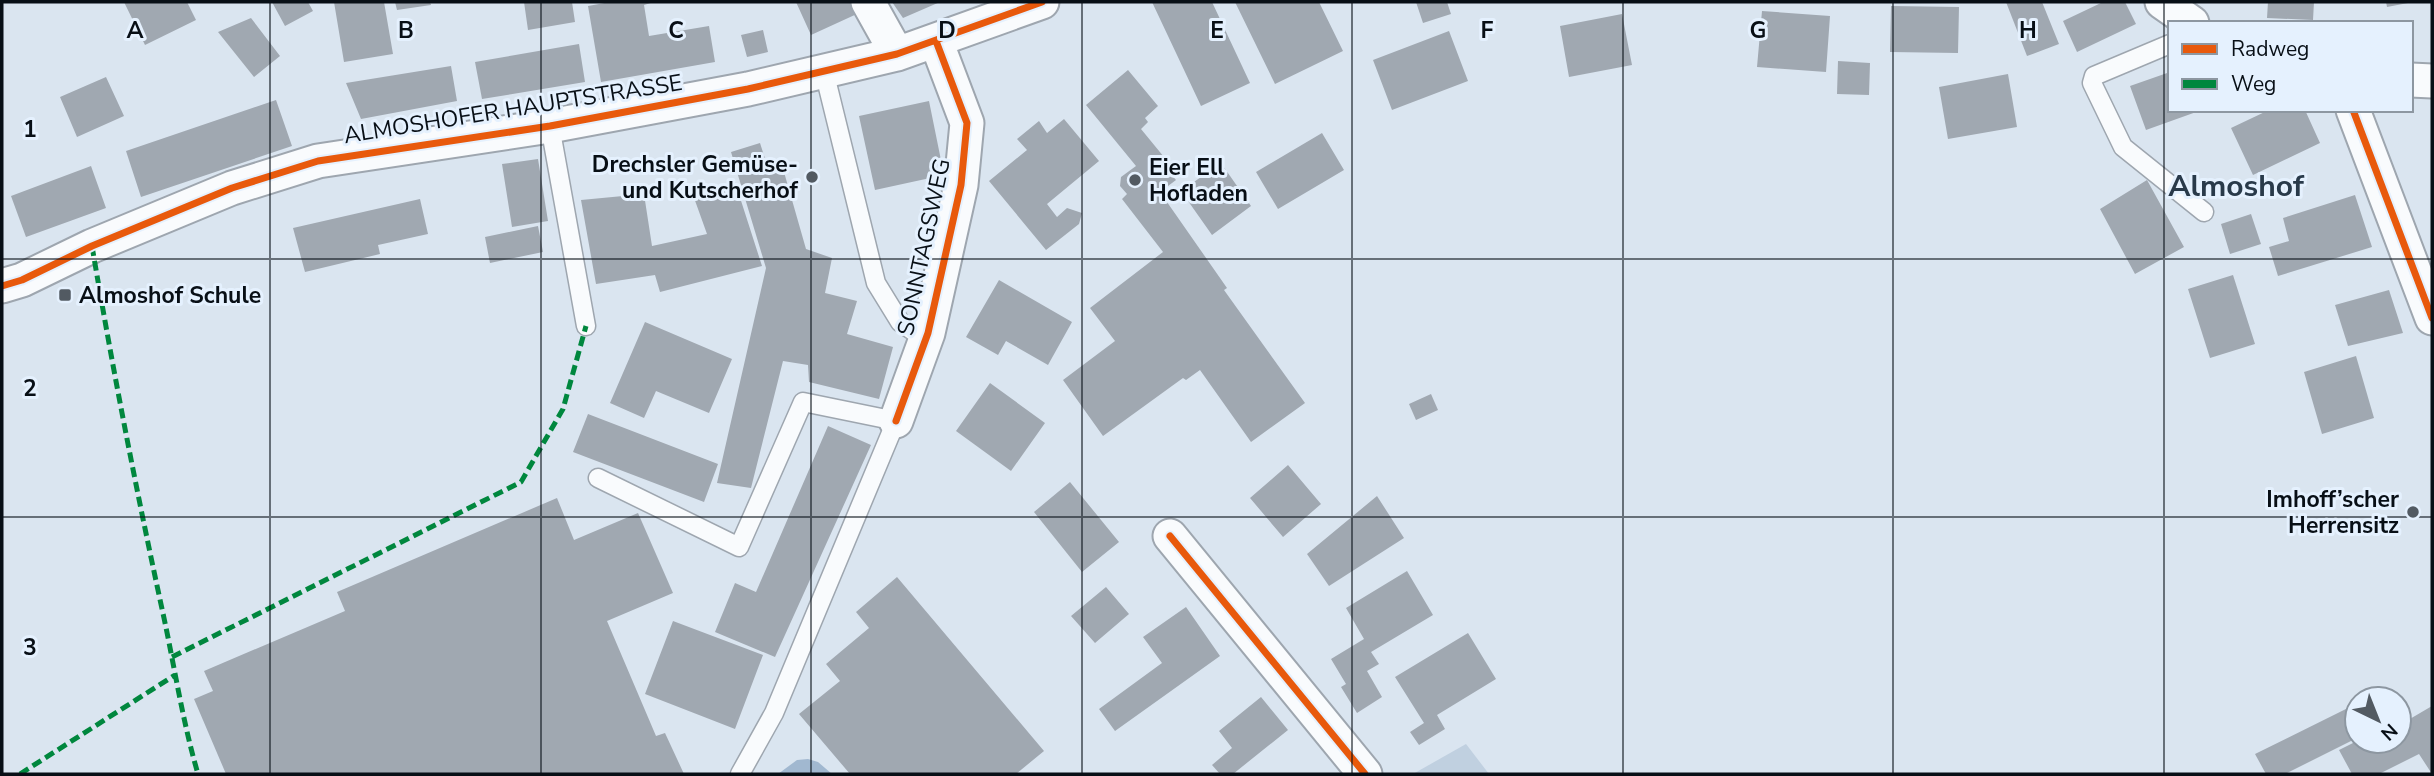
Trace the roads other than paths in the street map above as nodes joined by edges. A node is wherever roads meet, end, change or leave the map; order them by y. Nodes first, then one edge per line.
1 (868, 2) edge
2 (1042, 2) edge
3 (2161, 2) edge
4 (2189, 21) edge
5 (936, 41) junction
6 (2168, 45) edge
7 (897, 54) junction
8 (824, 71) junction
9 (2413, 80) edge
10 (2432, 81) edge
11 (2354, 112) edge
12 (550, 125) junction
13 (2204, 212) dead end
14 (2, 286) edge
15 (2432, 318) edge
16 (586, 326) dead end
17 (925, 338) junction
18 (896, 421) junction
19 (598, 478) dead end
20 (1170, 536) dead end
21 (740, 774) edge
22 (1365, 774) edge

1 - 7 street
2 - 5 street, ALMOSHOFER HAUPTSTRASSE
3 - 4 street
5 - 7 street, ALMOSHOFER HAUPTSTRASSE
5 - 17 street, SONNTAGSWEG
6 - 13 lane
7 - 8 street, ALMOSHOFER HAUPTSTRASSE
8 - 12 street, ALMOSHOFER HAUPTSTRASSE
8 - 17 lane
9 - 10 street
11 - 15 street
12 - 14 street, ALMOSHOFER HAUPTSTRASSE
12 - 16 lane
17 - 18 street, SONNTAGSWEG
18 - 19 lane
18 - 21 lane
20 - 22 street

